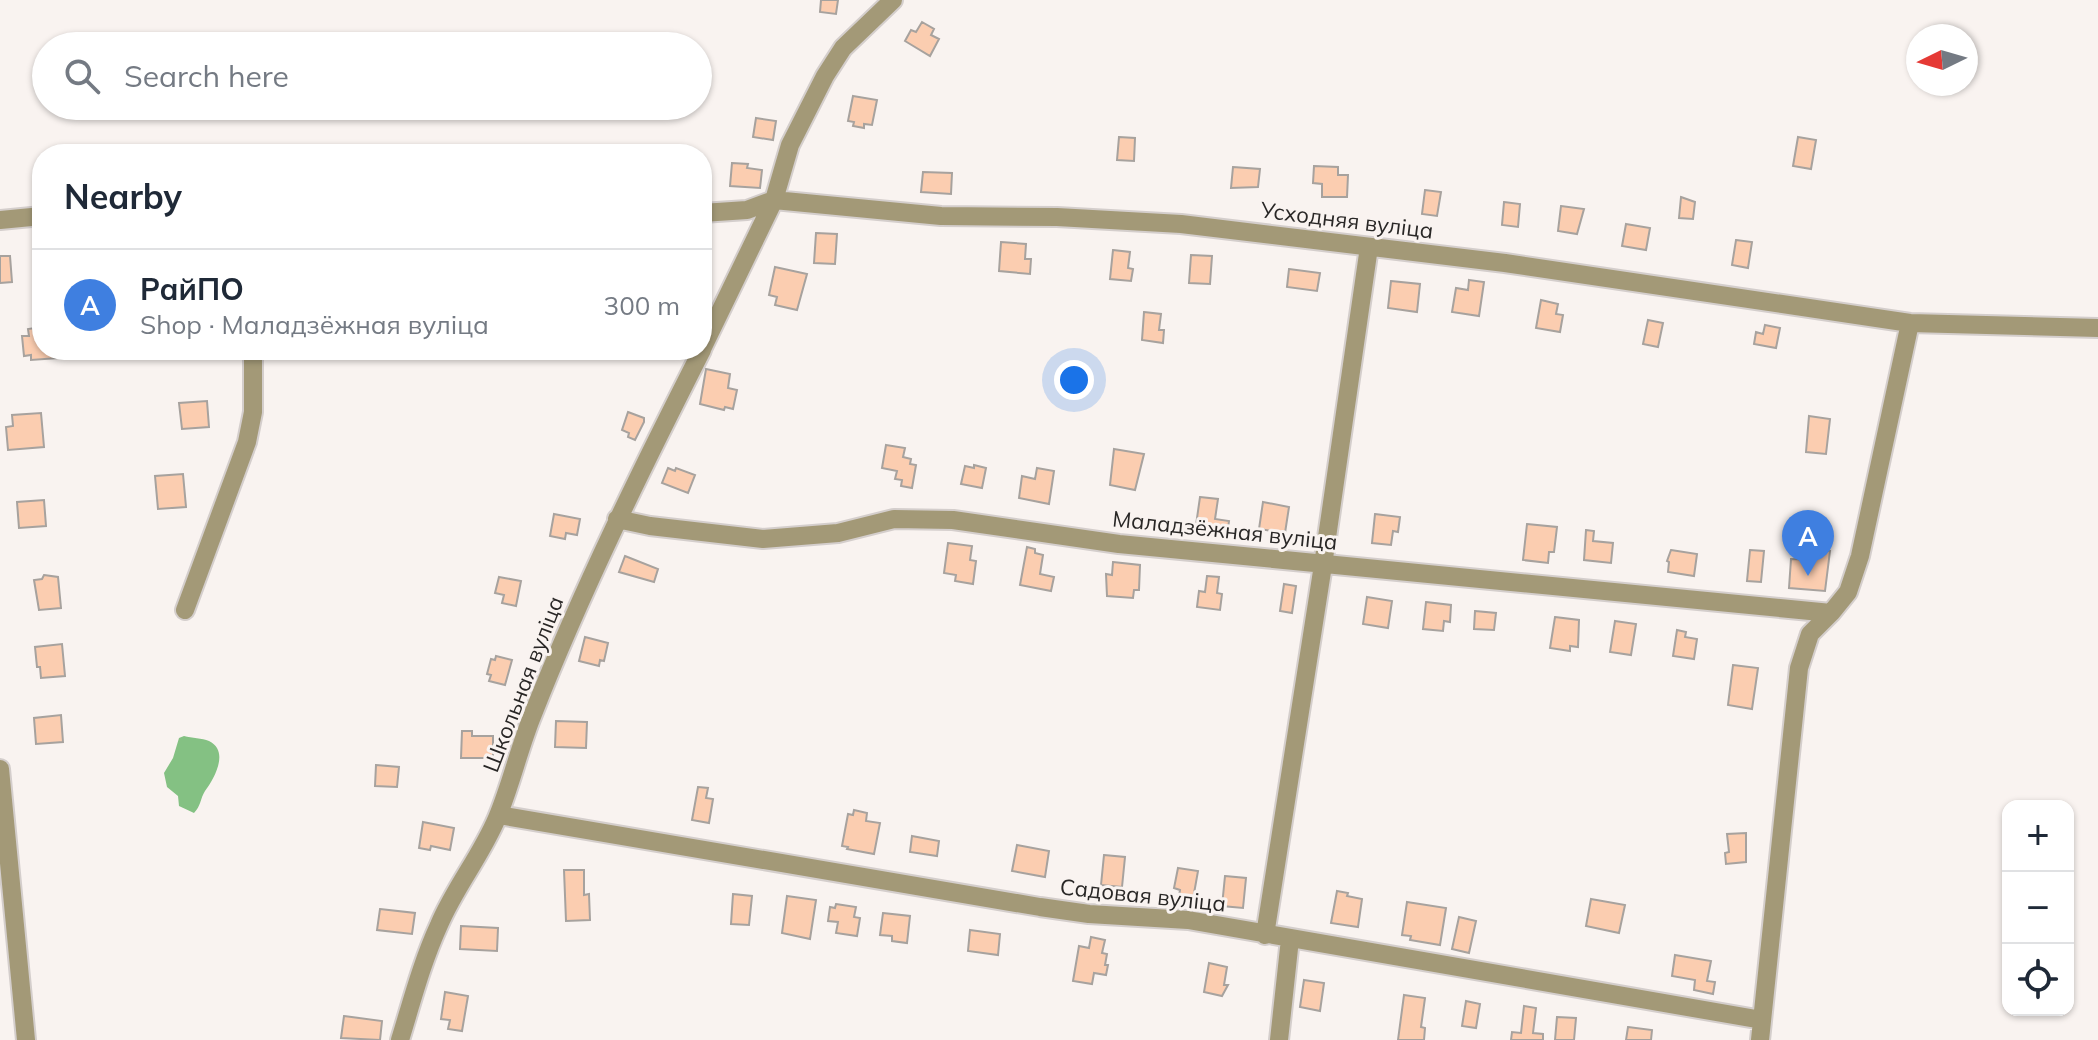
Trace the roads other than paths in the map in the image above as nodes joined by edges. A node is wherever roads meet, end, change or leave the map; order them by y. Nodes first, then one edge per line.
1 (893, 0) edge
2 (774, 200) junction
3 (712, 212) edge
4 (32, 217) edge
5 (0, 220) edge
6 (1369, 247) junction
7 (1910, 323) junction
8 (2098, 328) edge
9 (712, 329) edge
10 (253, 360) edge
11 (697, 360) edge
12 (617, 519) junction
13 (1323, 565) junction
14 (185, 610) dead end
15 (1831, 613) junction
16 (0, 769) edge
17 (499, 815) junction
18 (1265, 935) junction
19 (1290, 939) junction
20 (1762, 1020) junction
21 (26, 1040) edge
22 (400, 1040) edge
23 (1279, 1040) edge
24 (1760, 1040) edge

1 - 2 street, Школьная вуліца
2 - 3 street
2 - 6 street, Усходняя вуліца
2 - 9 street, Школьная вуліца
4 - 5 street
6 - 7 street, Усходняя вуліца
6 - 13 street
7 - 8 street, Усходняя вуліца
7 - 15 street
10 - 14 street
11 - 12 street, Школьная вуліца
12 - 13 street, Маладзёжная вуліца
12 - 17 street, Школьная вуліца
13 - 15 street, Маладзёжная вуліца
13 - 18 street
15 - 20 street
16 - 21 street
17 - 18 street, Садовая вуліца
17 - 22 street, Школьная вуліца
18 - 19 street, Садовая вуліца
19 - 20 street, Садовая вуліца
19 - 23 street
20 - 24 street

